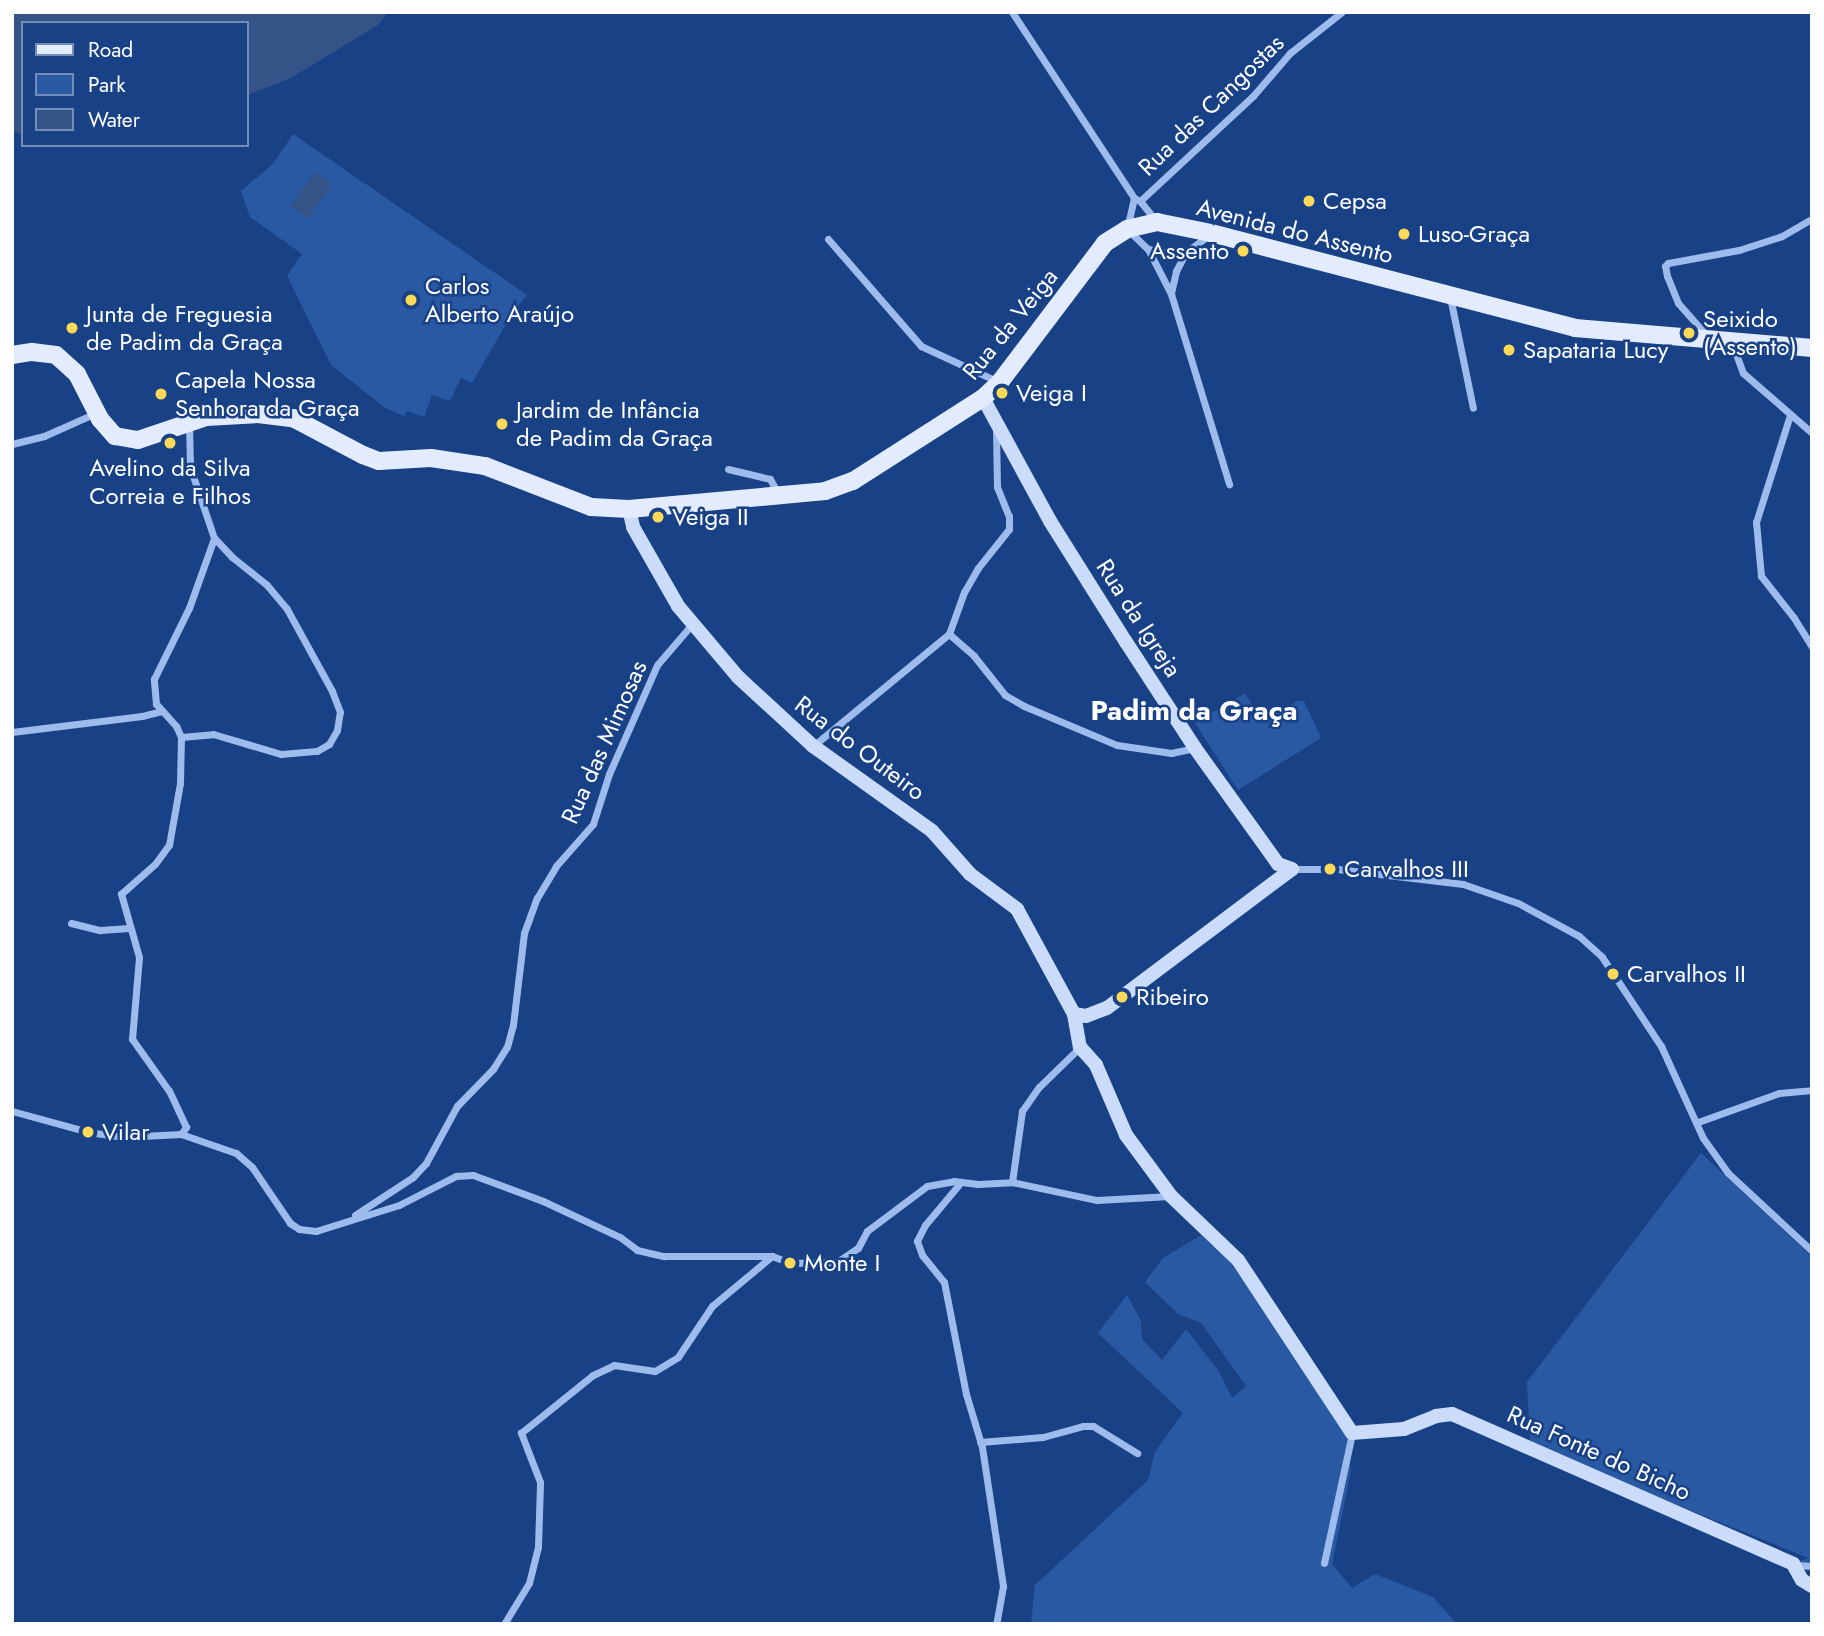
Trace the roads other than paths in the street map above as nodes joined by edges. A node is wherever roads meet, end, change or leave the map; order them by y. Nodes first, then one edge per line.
1 (1012, 12) edge
2 (1342, 12) edge
3 (1137, 200) junction
4 (1812, 219) edge
5 (1157, 222) junction
6 (1127, 229) junction
7 (1211, 233) junction
8 (828, 239) dead end
9 (1148, 249) junction
10 (1186, 252) junction
11 (1171, 294) junction
12 (1449, 296) junction
13 (1710, 341) junction
14 (1812, 348) edge
15 (12, 355) edge
16 (1000, 382) junction
17 (984, 398) junction
18 (1473, 408) dead end
19 (97, 413) junction
20 (1790, 415) junction
21 (996, 421) junction
22 (189, 423) junction
23 (1812, 433) edge
24 (12, 444) edge
25 (728, 469) dead end
26 (1229, 484) dead end
27 (779, 495) junction
28 (629, 509) junction
29 (214, 538) junction
30 (693, 623) junction
31 (949, 634) junction
32 (1812, 647) edge
33 (162, 711) junction
34 (12, 732) edge
35 (181, 737) junction
36 (813, 746) junction
37 (1195, 748) junction
38 (1292, 869) junction
39 (71, 923) dead end
40 (129, 928) junction
41 (1074, 1014) junction
42 (1080, 1047) junction
43 (1812, 1090) edge
44 (12, 1111) edge
45 (1698, 1122) junction
46 (181, 1134) junction
47 (961, 1182) junction
48 (1012, 1182) junction
49 (1171, 1196) junction
50 (346, 1221) junction
51 (1812, 1251) edge
52 (772, 1256) junction
53 (1352, 1433) junction
54 (980, 1442) junction
55 (1137, 1453) dead end
56 (1324, 1563) dead end
57 (1793, 1564) junction
58 (1812, 1566) edge
59 (1812, 1586) edge
60 (504, 1624) edge
61 (996, 1624) edge

1 - 3 street
2 - 3 street, Rua das Cangostas
3 - 5 street
3 - 6 street
4 - 13 street
5 - 6 main road, Rua da Veiga
5 - 7 main road, Avenida do Assento
6 - 9 street
6 - 16 main road, Rua da Veiga
7 - 10 street
7 - 12 main road, Avenida do Assento
8 - 16 street
9 - 10 street
9 - 11 street
10 - 11 street
11 - 26 street
12 - 13 main road, Avenida do Assento
12 - 18 street
13 - 14 main road, Avenida do Assento
13 - 20 street
15 - 19 main road, Rua da Veiga
16 - 17 main road, Rua da Veiga
17 - 21 street, Rua da Igreja
17 - 27 main road, Rua da Veiga
19 - 22 main road, Rua da Veiga
19 - 24 street
20 - 23 street
20 - 32 street
21 - 31 street
21 - 37 street, Rua da Igreja
22 - 28 main road, Rua da Veiga
22 - 29 street
25 - 27 street
27 - 28 main road, Rua da Veiga
28 - 30 street, Rua do Outeiro
29 - 33 street
29 - 35 street
30 - 36 street, Rua do Outeiro
30 - 50 street, Rua das Mimosas
31 - 36 street
31 - 37 street
33 - 34 street
33 - 35 street
35 - 40 street
36 - 41 street, Rua do Outeiro
37 - 38 street, Rua da Igreja
38 - 41 street
38 - 45 street
39 - 40 street
40 - 46 street
41 - 42 street, Rua do Outeiro
42 - 48 street
42 - 49 street
43 - 45 street
44 - 46 street
45 - 51 street
46 - 50 street
47 - 48 street
47 - 52 street
47 - 54 street
48 - 49 street
49 - 53 street
50 - 52 street
52 - 60 street
53 - 56 street
53 - 57 street, Rua Fonte do Bicho
54 - 55 street
54 - 61 street
57 - 58 street
57 - 59 street, Rua Fonte do Bicho

